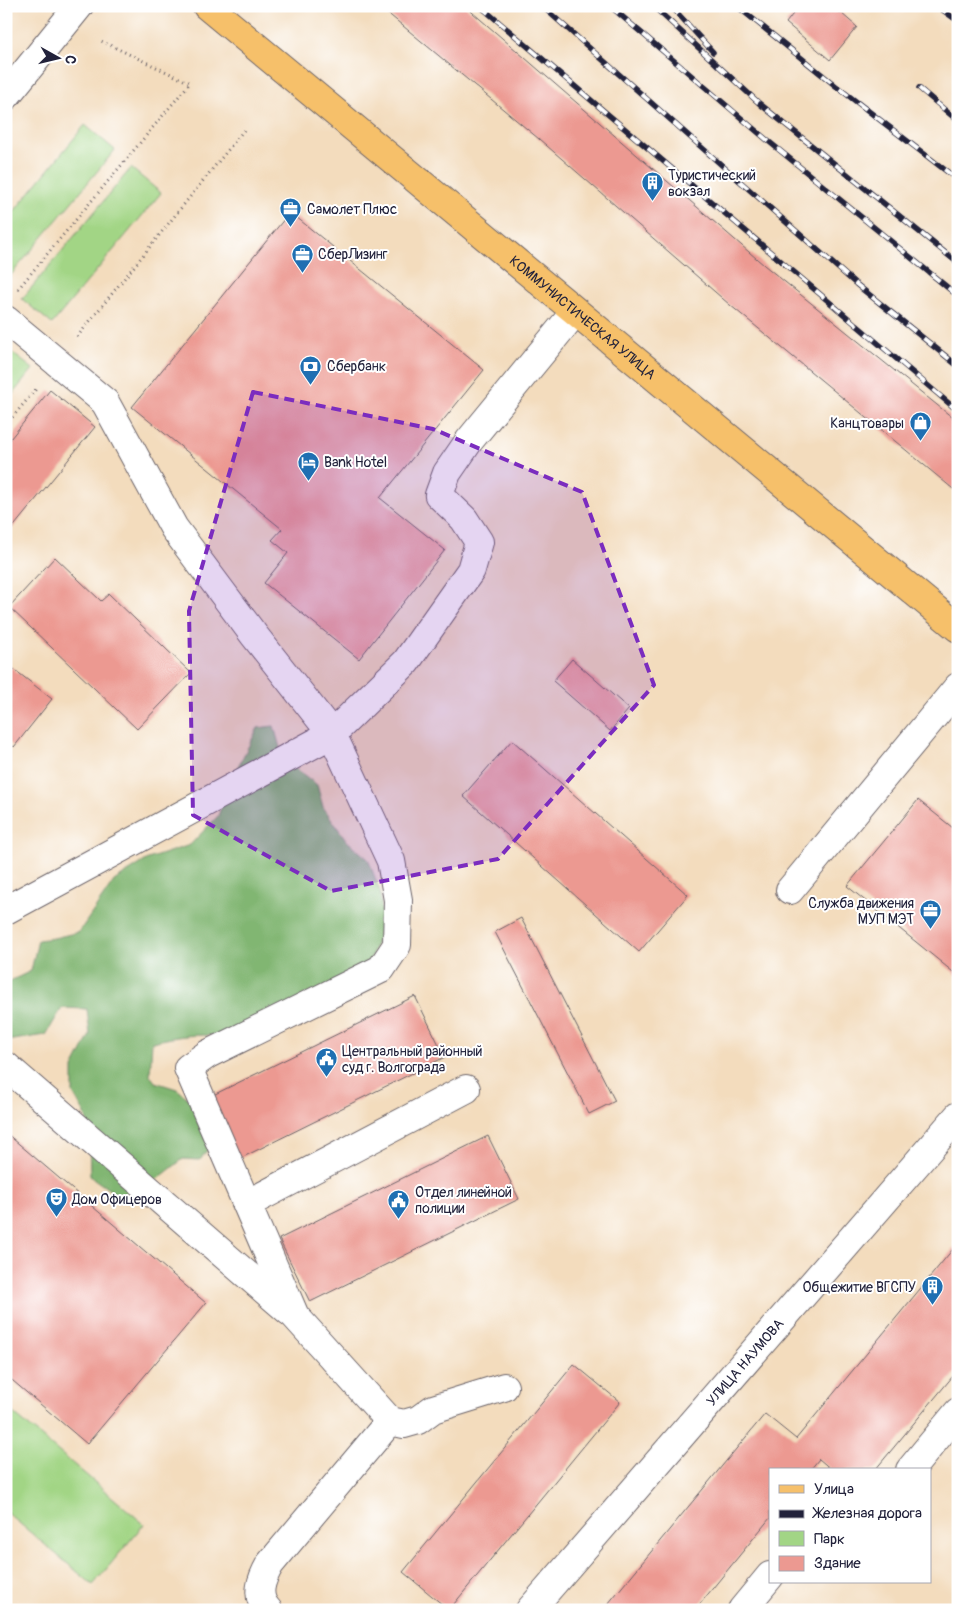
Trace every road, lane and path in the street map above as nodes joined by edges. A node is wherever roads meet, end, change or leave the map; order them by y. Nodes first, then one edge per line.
1 (79, 6) edge
2 (207, 6) edge
3 (99, 40) dead end
4 (6, 96) edge
5 (244, 130) dead end
6 (9, 308) edge
7 (576, 312) junction
8 (57, 362) junction
9 (6, 425) edge
10 (958, 628) edge
11 (958, 688) edge
12 (332, 734) junction
13 (790, 890) dead end
14 (6, 910) edge
15 (6, 1066) edge
16 (466, 1089) dead end
17 (958, 1116) edge
18 (247, 1204) junction
19 (295, 1316) junction
20 (504, 1387) dead end
21 (958, 1412) edge
22 (390, 1421) junction
23 (912, 1468) edge
24 (769, 1577) edge
25 (268, 1610) edge
26 (530, 1610) edge
27 (742, 1610) edge

1 - 4 street
2 - 7 main road, КОММУНИСТИЧЕСКАЯ УЛИЦА
3 - 6 path
5 - 8 path
6 - 8 street
7 - 10 main road, КОММУНИСТИЧЕСКАЯ УЛИЦА
7 - 12 street
8 - 9 path
8 - 12 street
11 - 13 street
12 - 14 street
12 - 18 street
15 - 19 street
16 - 18 street
17 - 26 street, УЛИЦА НАУМОВА
18 - 19 street
19 - 22 street
20 - 22 street
21 - 23 street
22 - 25 street
24 - 27 street

